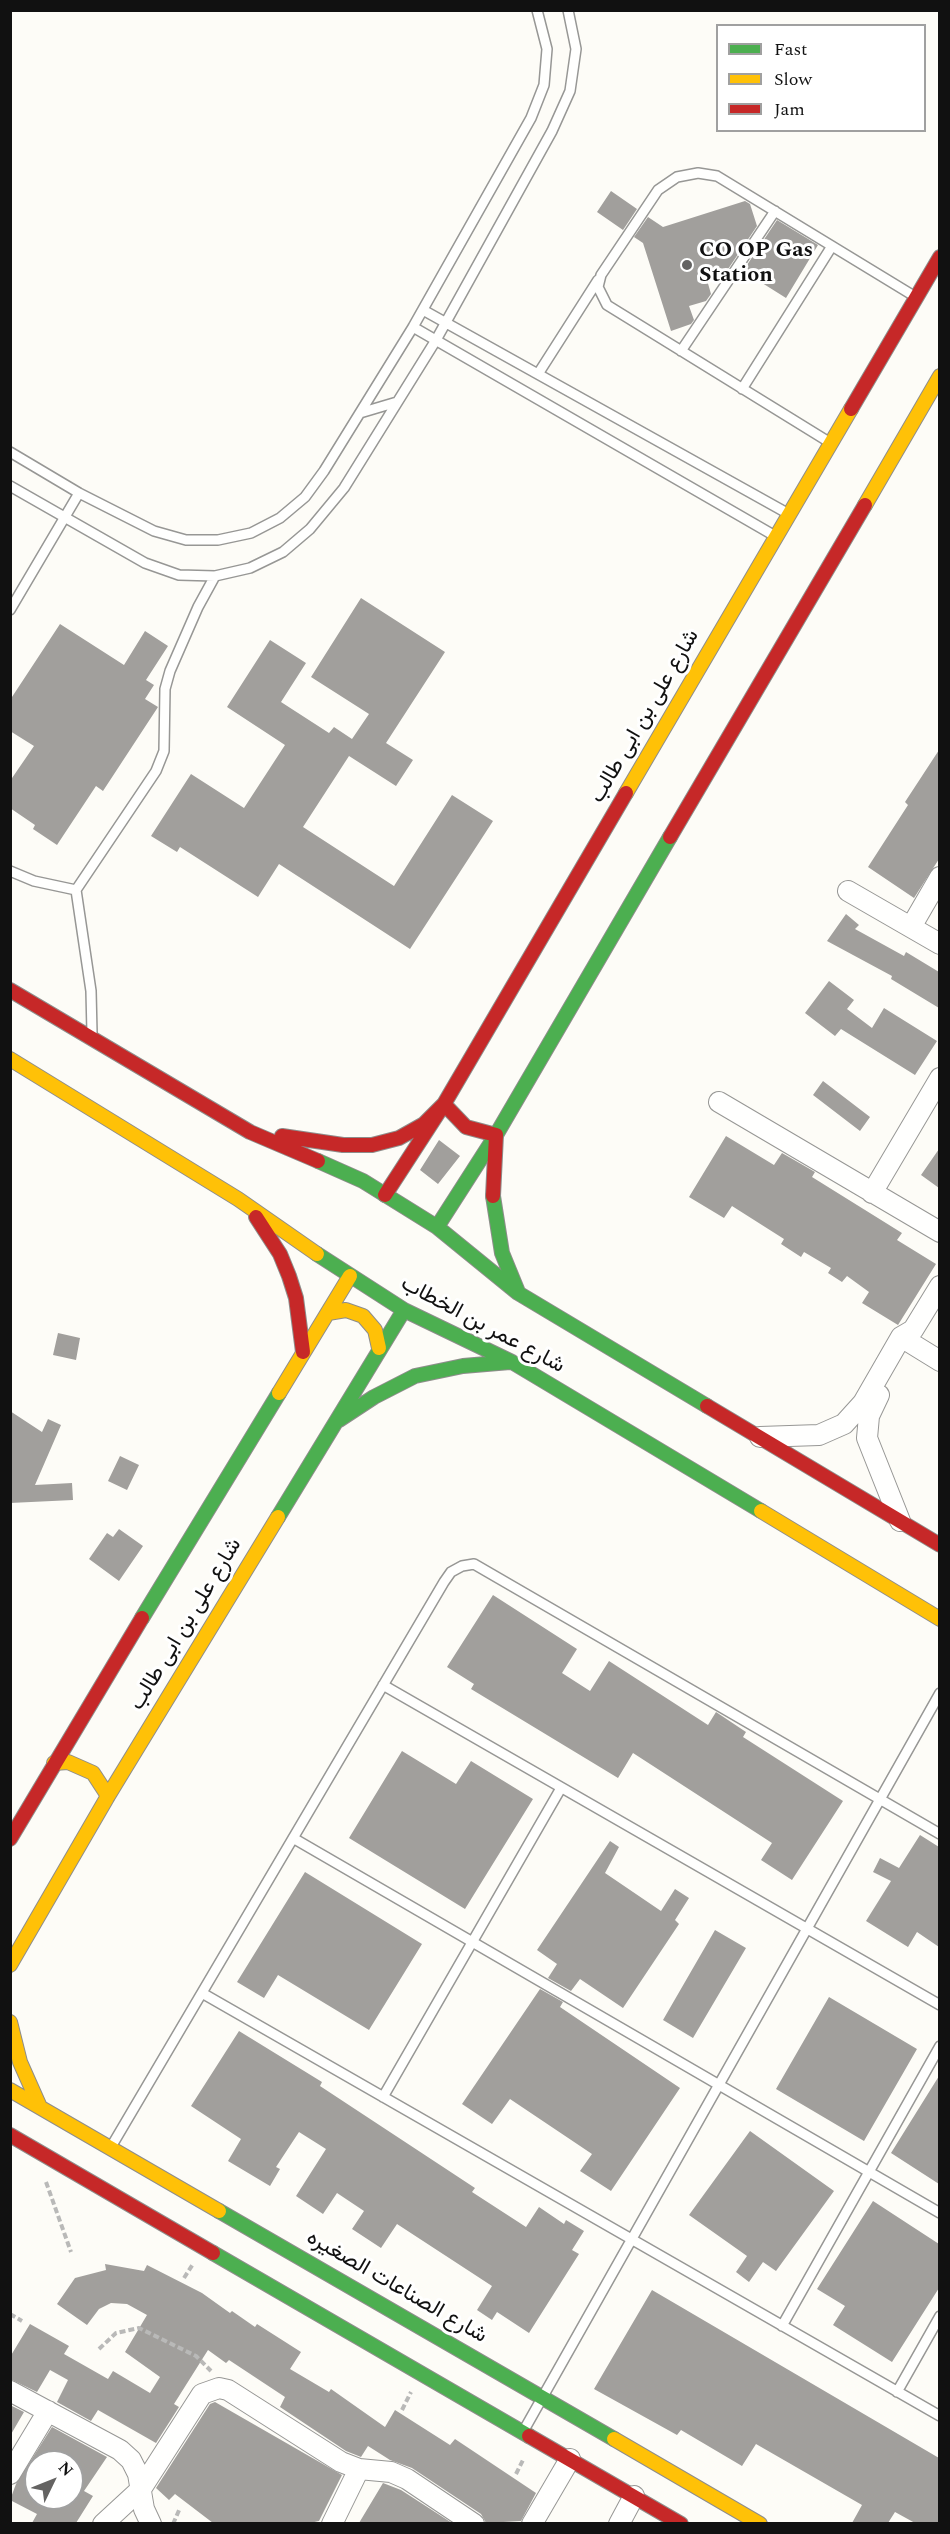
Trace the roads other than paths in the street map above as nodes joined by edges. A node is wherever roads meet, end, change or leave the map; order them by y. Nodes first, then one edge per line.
1 (537, 10) edge
2 (568, 10) edge
3 (774, 211) junction
4 (832, 246) junction
5 (939, 257) edge
6 (601, 275) junction
7 (916, 297) junction
8 (423, 310) junction
9 (446, 322) junction
10 (414, 327) junction
11 (436, 340) junction
12 (681, 351) junction
13 (538, 374) junction
14 (939, 375) edge
15 (742, 389) junction
16 (397, 402) junction
17 (360, 413) junction
18 (830, 444) junction
19 (10, 452) edge
20 (10, 486) edge
21 (79, 493) junction
22 (789, 514) junction
23 (65, 519) junction
24 (775, 536) junction
25 (216, 576) junction
26 (10, 610) edge
27 (10, 871) edge
28 (939, 877) edge
29 (76, 890) junction
30 (848, 891) dead end
31 (911, 927) junction
32 (939, 944) edge
33 (10, 990) edge
34 (93, 1040) junction
35 (10, 1059) edge
36 (939, 1078) edge
37 (719, 1102) dead end
38 (444, 1104) junction
39 (250, 1132) junction
40 (496, 1135) junction
41 (872, 1193) junction
42 (385, 1195) junction
43 (238, 1199) junction
44 (437, 1227) junction
45 (939, 1232) edge
46 (350, 1276) junction
47 (939, 1286) edge
48 (518, 1293) junction
49 (404, 1310) junction
50 (328, 1313) junction
51 (909, 1337) junction
52 (379, 1348) junction
53 (303, 1352) junction
54 (939, 1361) edge
55 (512, 1362) junction
56 (874, 1394) junction
57 (333, 1424) junction
58 (760, 1437) junction
59 (900, 1521) junction
60 (939, 1545) edge
61 (939, 1619) edge
62 (383, 1686) junction
63 (939, 1693) edge
64 (54, 1763) junction
65 (561, 1788) junction
66 (108, 1796) junction
67 (879, 1799) junction
68 (939, 1834) edge
69 (293, 1838) junction
70 (10, 1839) edge
71 (807, 1929) junction
72 (472, 1942) junction
73 (10, 1965) edge
74 (202, 1993) junction
75 (939, 2005) edge
76 (10, 2022) edge
77 (939, 2046) edge
78 (718, 2085) junction
79 (10, 2090) edge
80 (384, 2097) junction
81 (40, 2107) junction
82 (14, 2140) edge
83 (111, 2148) junction
84 (869, 2172) junction
85 (939, 2213) edge
86 (632, 2239) junction
87 (939, 2316) edge
88 (782, 2326) junction
89 (10, 2391) edge
90 (897, 2392) junction
91 (542, 2398) junction
92 (48, 2411) junction
93 (939, 2416) edge
94 (523, 2432) junction
95 (570, 2459) junction
96 (359, 2469) junction
97 (10, 2474) edge
98 (141, 2489) junction
99 (634, 2496) junction
100 (103, 2523) edge
101 (151, 2523) edge
102 (332, 2523) edge
103 (474, 2523) edge
104 (532, 2523) edge
105 (619, 2523) edge
106 (681, 2523) edge
107 (760, 2523) edge

1 - 8 lane
2 - 9 lane
3 - 4 lane
3 - 6 lane
3 - 12 lane
4 - 7 lane
4 - 15 lane
5 - 7 street, شارع على بن ابى طالب
6 - 12 lane
6 - 13 lane
7 - 18 street, شارع على بن ابى طالب
8 - 9 lane
8 - 10 lane
9 - 11 lane
9 - 13 lane
10 - 11 lane
10 - 17 lane
11 - 16 lane
11 - 24 lane
12 - 15 lane
13 - 22 lane
14 - 40 street
15 - 18 lane
16 - 17 lane
16 - 25 lane
17 - 21 lane
18 - 22 street, شارع على بن ابى طالب
19 - 21 lane
20 - 23 lane
21 - 23 lane
22 - 24 street, شارع على بن ابى طالب
23 - 25 lane
23 - 26 lane
24 - 38 street, شارع على بن ابى طالب
25 - 29 lane
27 - 29 lane
28 - 31 street
29 - 34 lane
30 - 31 street
31 - 32 street
33 - 34 street, شارع عمر بن الخطاب
34 - 39 street, شارع عمر بن الخطاب
35 - 43 street, شارع عمر بن الخطاب
36 - 41 street
37 - 41 street
38 - 39 street
38 - 40 street
38 - 42 street, شارع على بن ابى طالب
39 - 42 street, شارع عمر بن الخطاب
40 - 44 street
40 - 48 street
41 - 45 street
42 - 44 street, شارع عمر بن الخطاب
43 - 46 street, شارع عمر بن الخطاب
43 - 53 street
44 - 48 street, شارع عمر بن الخطاب
46 - 49 street, شارع عمر بن الخطاب
46 - 50 street, شارع على بن ابى طالب
47 - 51 street
48 - 58 street, شارع عمر بن الخطاب
49 - 52 street, شارع على بن ابى طالب
49 - 55 street, شارع عمر بن الخطاب
50 - 52 street
50 - 53 street, شارع على بن ابى طالب
51 - 54 street
51 - 56 street
52 - 57 street, شارع على بن ابى طالب
53 - 64 street, شارع على بن ابى طالب
55 - 57 street
55 - 61 street, شارع عمر بن الخطاب
56 - 58 street
56 - 59 street
57 - 66 street, شارع على بن ابى طالب
58 - 59 street, شارع عمر بن الخطاب
59 - 60 street, شارع عمر بن الخطاب
62 - 65 lane
62 - 67 lane
62 - 69 lane
63 - 67 lane
64 - 66 street
64 - 70 street, شارع على بن ابى طالب
65 - 71 lane
65 - 72 lane
66 - 73 street, شارع على بن ابى طالب
67 - 68 lane
67 - 71 lane
69 - 72 lane
69 - 74 lane
71 - 75 lane
71 - 78 lane
72 - 78 lane
72 - 80 lane
74 - 80 lane
74 - 83 lane
76 - 81 street
77 - 84 lane
78 - 84 lane
78 - 86 lane
79 - 81 street, شارع الصناعات الصغيره
80 - 86 lane
81 - 83 street, شارع الصناعات الصغيره
82 - 94 street
83 - 91 street, شارع الصناعات الصغيره
84 - 85 lane
84 - 88 lane
86 - 88 lane
86 - 91 lane
87 - 90 lane
88 - 90 lane
89 - 92 street
90 - 93 lane
91 - 94 lane
91 - 107 street, شارع الصناعات الصغيره
92 - 97 street
92 - 98 street
94 - 95 street
95 - 99 street
95 - 104 street
96 - 98 street
96 - 102 street
96 - 103 street
98 - 100 street
98 - 101 street
99 - 105 street
99 - 106 street

